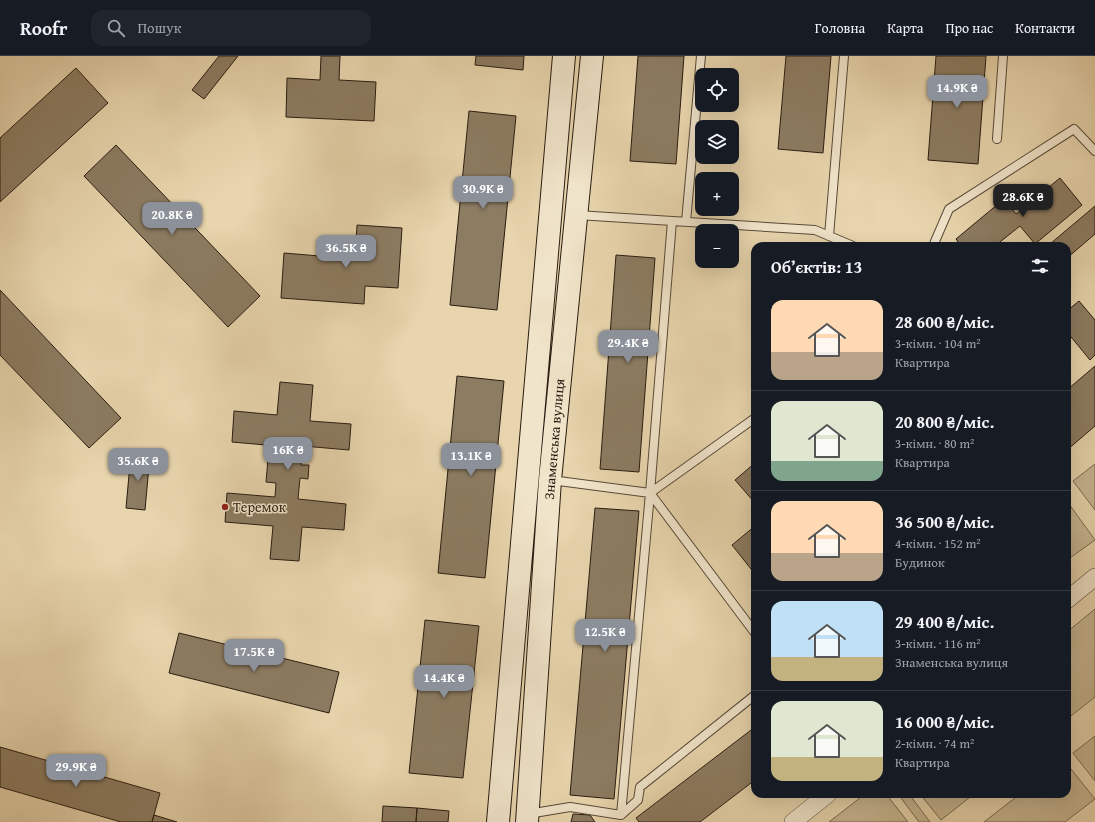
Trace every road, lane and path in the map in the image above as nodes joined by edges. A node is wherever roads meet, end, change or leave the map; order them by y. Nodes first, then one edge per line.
1 (564, 56) edge
2 (592, 56) edge
3 (701, 56) edge
4 (844, 56) edge
5 (1004, 56) edge
6 (997, 139) dead end
7 (1095, 151) edge
8 (576, 215) junction
9 (672, 221) junction
10 (686, 222) junction
11 (829, 236) junction
12 (843, 242) edge
13 (935, 242) edge
14 (751, 421) edge
15 (550, 480) junction
16 (650, 493) junction
17 (1095, 577) edge
18 (1071, 597) edge
19 (751, 628) edge
20 (751, 698) edge
21 (823, 798) edge
22 (621, 815) junction
23 (527, 818) edge
24 (498, 822) edge
25 (793, 822) edge

1 - 24 main road, Знаменська вулиця
2 - 8 main road, Знаменська вулиця
3 - 10 lane
4 - 11 lane
5 - 6 lane
7 - 13 lane
8 - 9 lane
8 - 15 main road, Знаменська вулиця
9 - 10 lane
9 - 16 lane
10 - 11 lane
11 - 12 lane
14 - 16 lane
15 - 16 lane
15 - 23 main road, Знаменська вулиця
16 - 19 lane
16 - 22 lane
17 - 18 street
20 - 22 lane
21 - 25 street
22 - 23 lane

